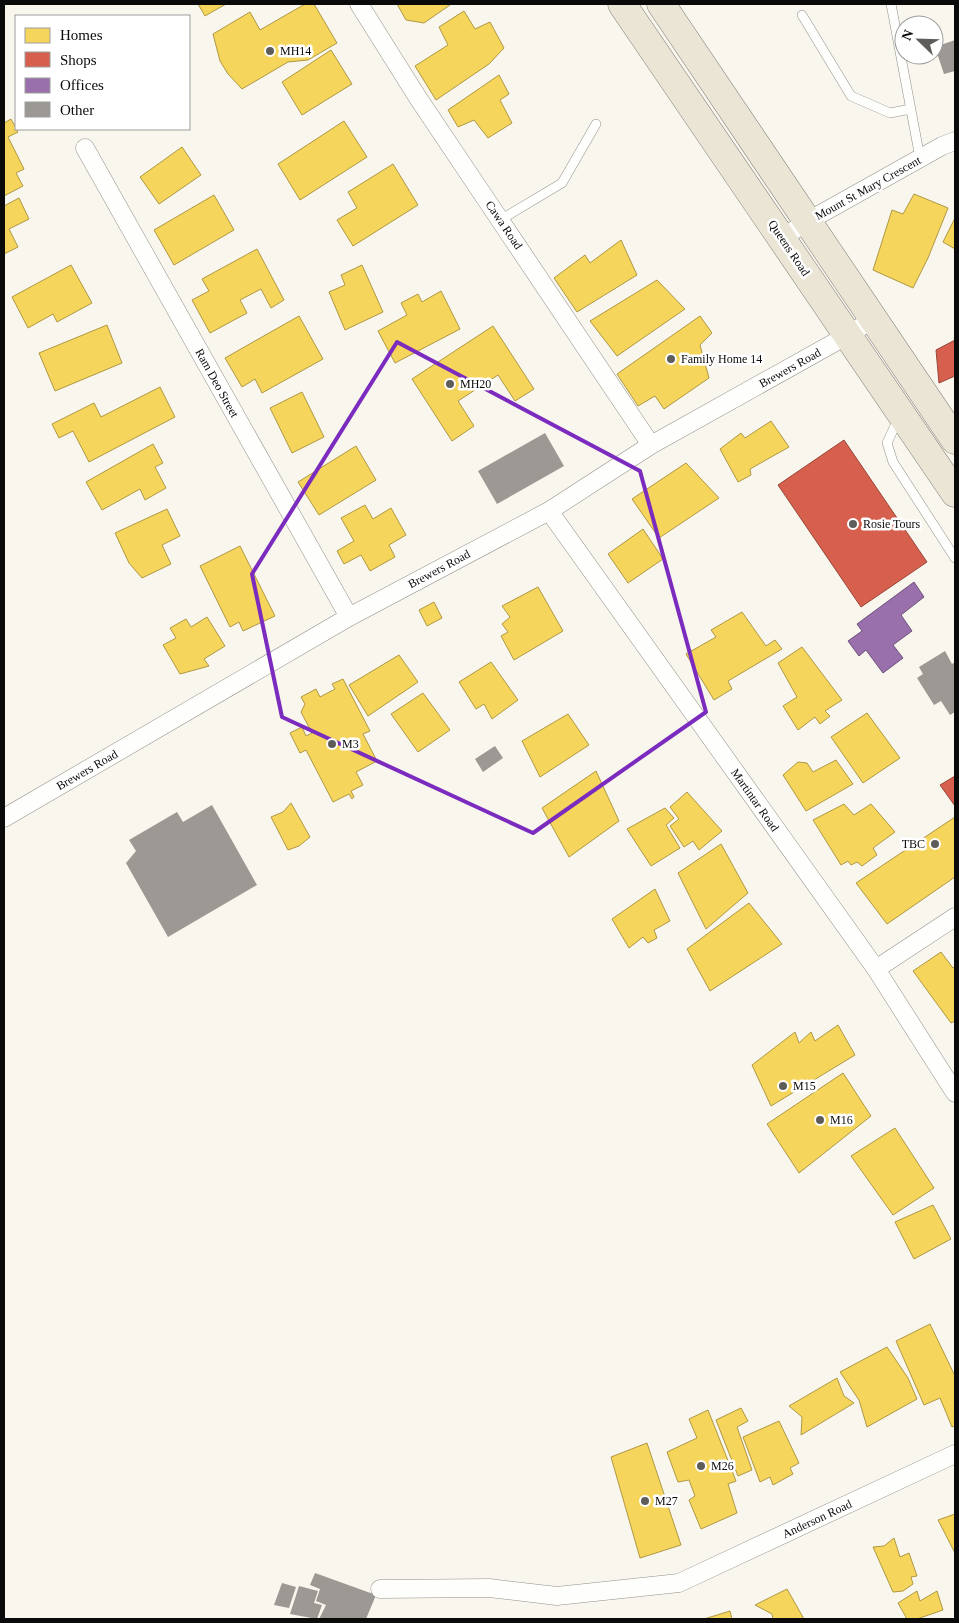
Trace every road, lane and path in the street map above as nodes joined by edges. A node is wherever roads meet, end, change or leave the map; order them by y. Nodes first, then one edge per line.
1 (359, 4) edge
2 (622, 4) edge
3 (661, 4) edge
4 (891, 4) edge
5 (802, 15) dead end
6 (911, 109) junction
7 (596, 124) dead end
8 (955, 141) edge
9 (85, 148) dead end
10 (920, 158) junction
11 (500, 220) junction
12 (808, 221) junction
13 (782, 238) junction
14 (873, 319) junction
15 (848, 335) junction
16 (900, 412) junction
17 (955, 440) edge
18 (651, 445) junction
19 (955, 494) edge
20 (549, 511) junction
21 (955, 558) edge
22 (349, 617) junction
23 (4, 818) edge
24 (955, 917) edge
25 (876, 969) junction
26 (955, 1092) edge
27 (955, 1454) edge
28 (380, 1589) dead end

1 - 11 street, Cawa Road
2 - 13 main road, Queens Road
3 - 12 main road
4 - 6 lane
5 - 6 lane
6 - 10 lane
7 - 11 lane
8 - 10 street, Mount St Mary Crescent
9 - 22 street, Ram Deo Street
10 - 12 street, Mount St Mary Crescent
11 - 18 street, Cawa Road
12 - 13 street, Mount St Mary Crescent
12 - 14 main road
13 - 15 main road, Queens Road
14 - 15 street, Brewers Road
14 - 17 main road
15 - 16 main road, Queens Road
15 - 18 street, Brewers Road
16 - 19 main road, Queens Road
16 - 21 lane
18 - 20 street, Brewers Road
20 - 22 street, Brewers Road
20 - 25 street, Martintar Road
22 - 23 street, Brewers Road
24 - 25 street
25 - 26 street, Martintar Road
27 - 28 street, Anderson Road

